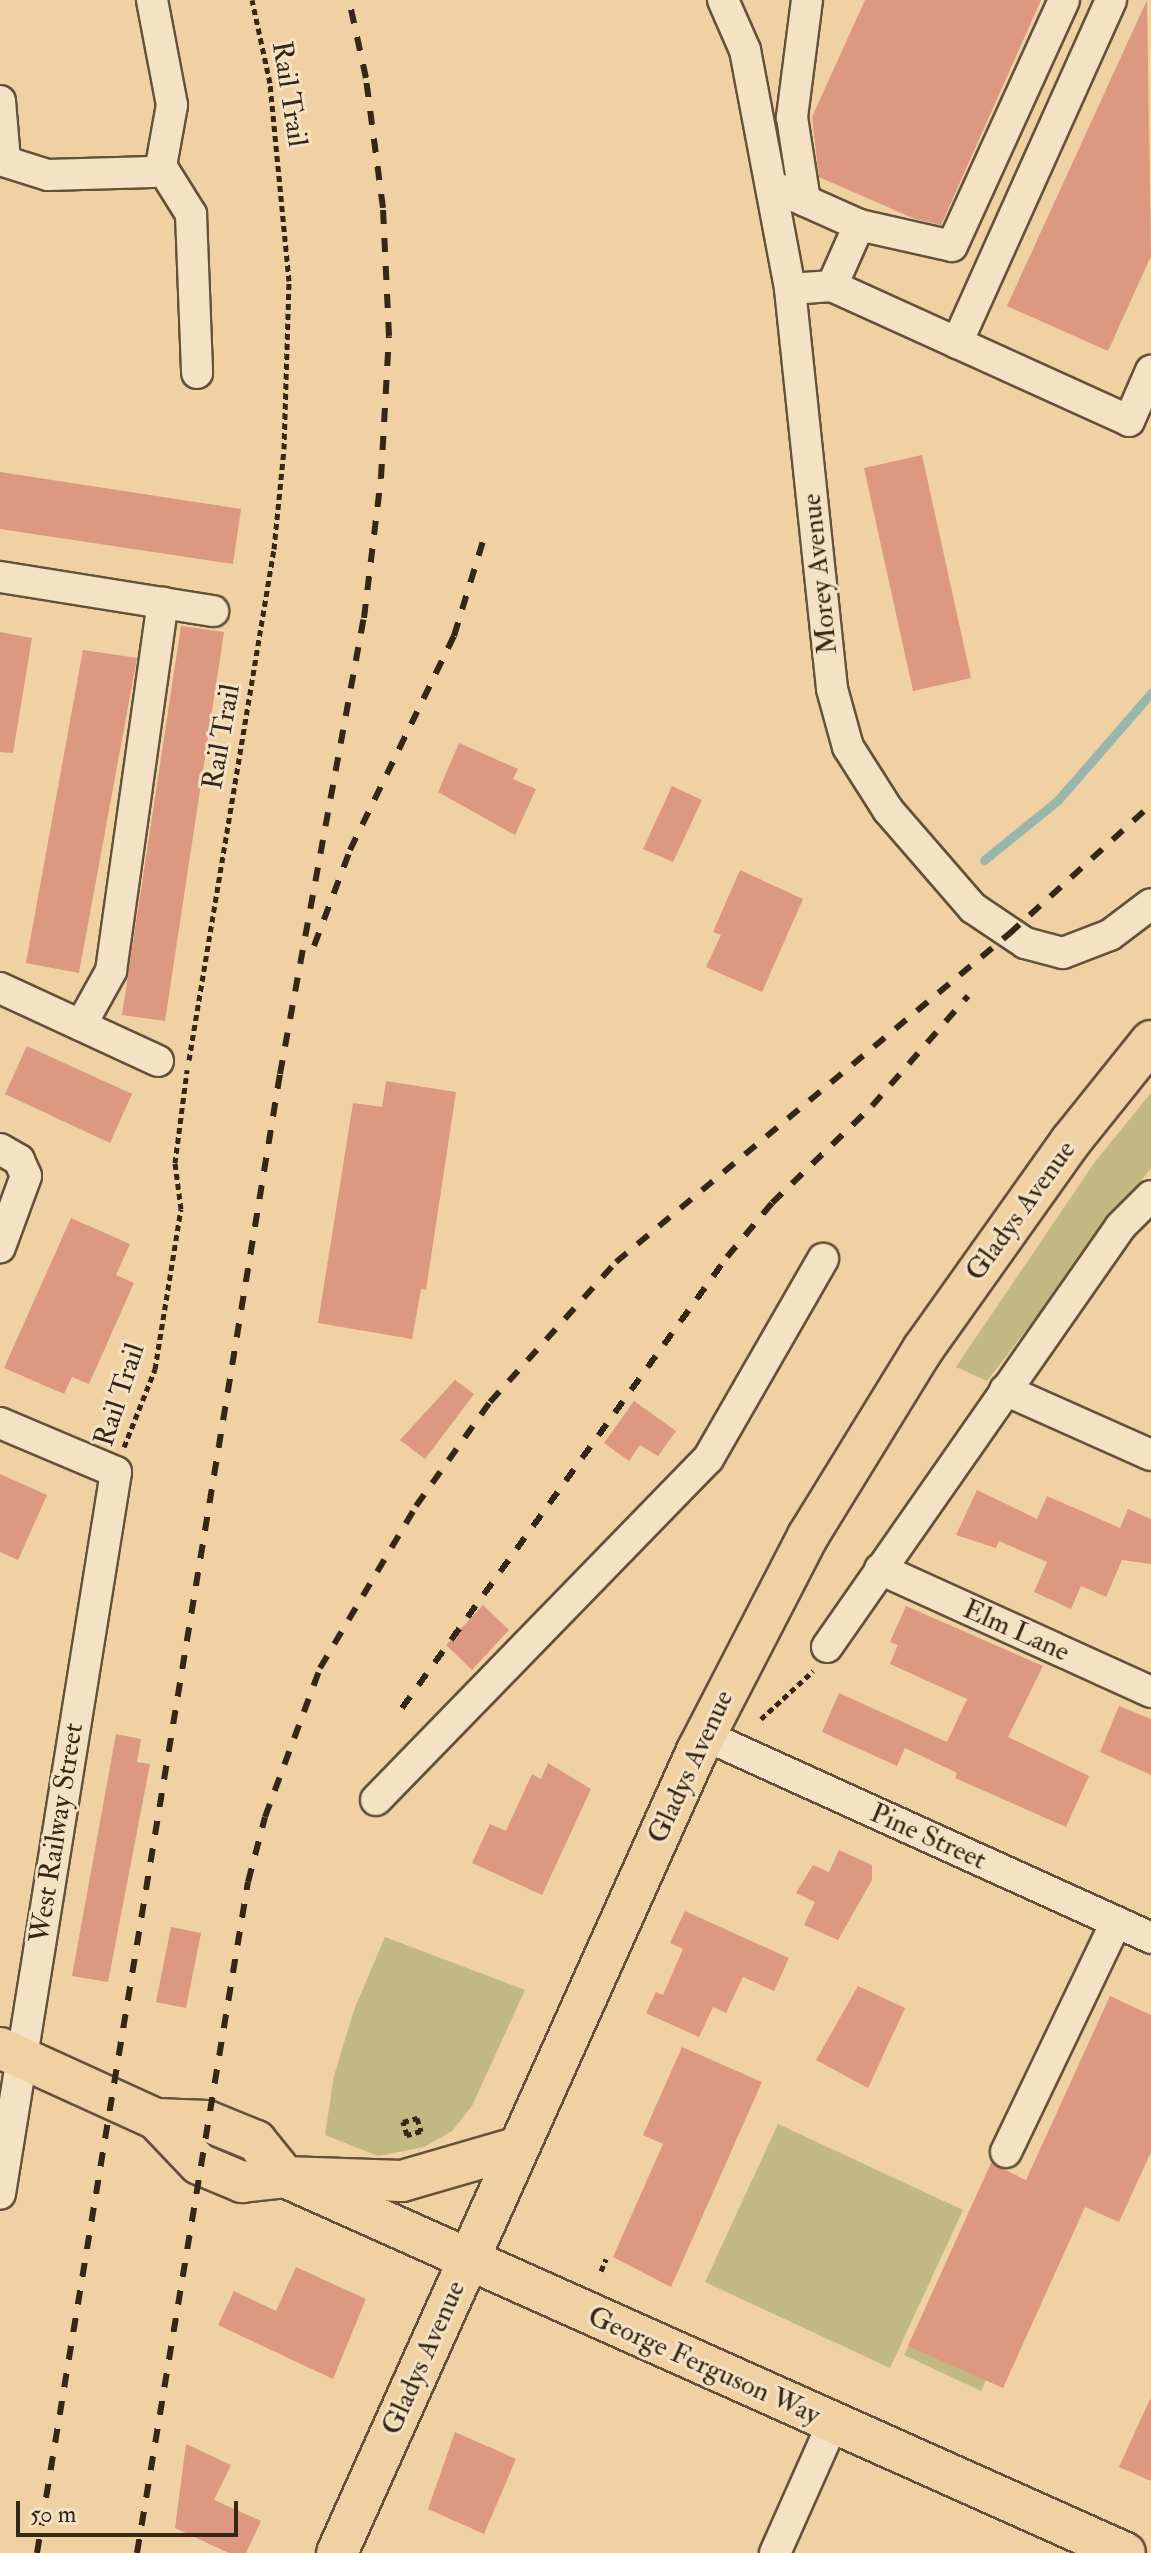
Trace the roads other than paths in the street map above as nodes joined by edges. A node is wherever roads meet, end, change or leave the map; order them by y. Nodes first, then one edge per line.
1 (152, 0) edge
2 (723, 0) edge
3 (807, 0) edge
4 (1064, 0) edge
5 (1111, 0) edge
6 (0, 101) edge
7 (3, 160) edge
8 (161, 166) junction
9 (772, 186) junction
10 (805, 201) junction
11 (859, 225) junction
12 (832, 286) junction
13 (790, 289) junction
14 (957, 343) junction
15 (1151, 371) edge
16 (197, 373) dead end
17 (0, 577) edge
18 (163, 603) junction
19 (213, 611) dead end
20 (1151, 904) edge
21 (0, 988) edge
22 (81, 1025) junction
23 (1151, 1041) edge
24 (158, 1061) dead end
25 (0, 1149) edge
26 (1151, 1196) edge
27 (0, 1247) edge
28 (823, 1259) dead end
29 (1005, 1390) junction
30 (0, 1423) edge
31 (1151, 1455) edge
32 (880, 1569) junction
33 (827, 1647) road end
34 (1151, 1692) edge
35 (704, 1735) junction
36 (376, 1800) dead end
37 (1116, 1922) junction
38 (1151, 1938) edge
39 (10, 2053) edge
40 (519, 2147) junction
41 (1006, 2152) dead end
42 (285, 2177) junction
43 (1, 2181) edge
44 (468, 2261) junction
45 (833, 2423) junction
46 (337, 2553) edge
47 (775, 2553) edge
48 (1125, 2553) edge

1 - 8 street
2 - 9 street, Morey Avenue
3 - 10 street
4 - 11 street
5 - 14 street
6 - 7 street
7 - 8 street
8 - 16 street
9 - 10 street
9 - 13 street, Morey Avenue
10 - 11 street
11 - 12 street
12 - 13 street
12 - 14 street
13 - 20 street, Morey Avenue
14 - 15 street
17 - 18 street
18 - 19 street
18 - 22 street
21 - 22 street
22 - 24 street
23 - 35 main road, Gladys Avenue
25 - 27 street
26 - 29 street
28 - 36 street
29 - 31 street
29 - 32 street
30 - 39 street, West Railway Street
32 - 33 street
32 - 34 street, Elm Lane
35 - 37 street, Pine Street
35 - 40 main road, Gladys Avenue
37 - 38 street, Pine Street
37 - 41 street
39 - 42 main road, George Ferguson Way
39 - 43 street, West Railway Street
40 - 42 main road
40 - 44 main road, Gladys Avenue
42 - 44 main road, George Ferguson Way
44 - 45 main road, George Ferguson Way
44 - 46 main road, Gladys Avenue
45 - 47 street
45 - 48 main road, George Ferguson Way

